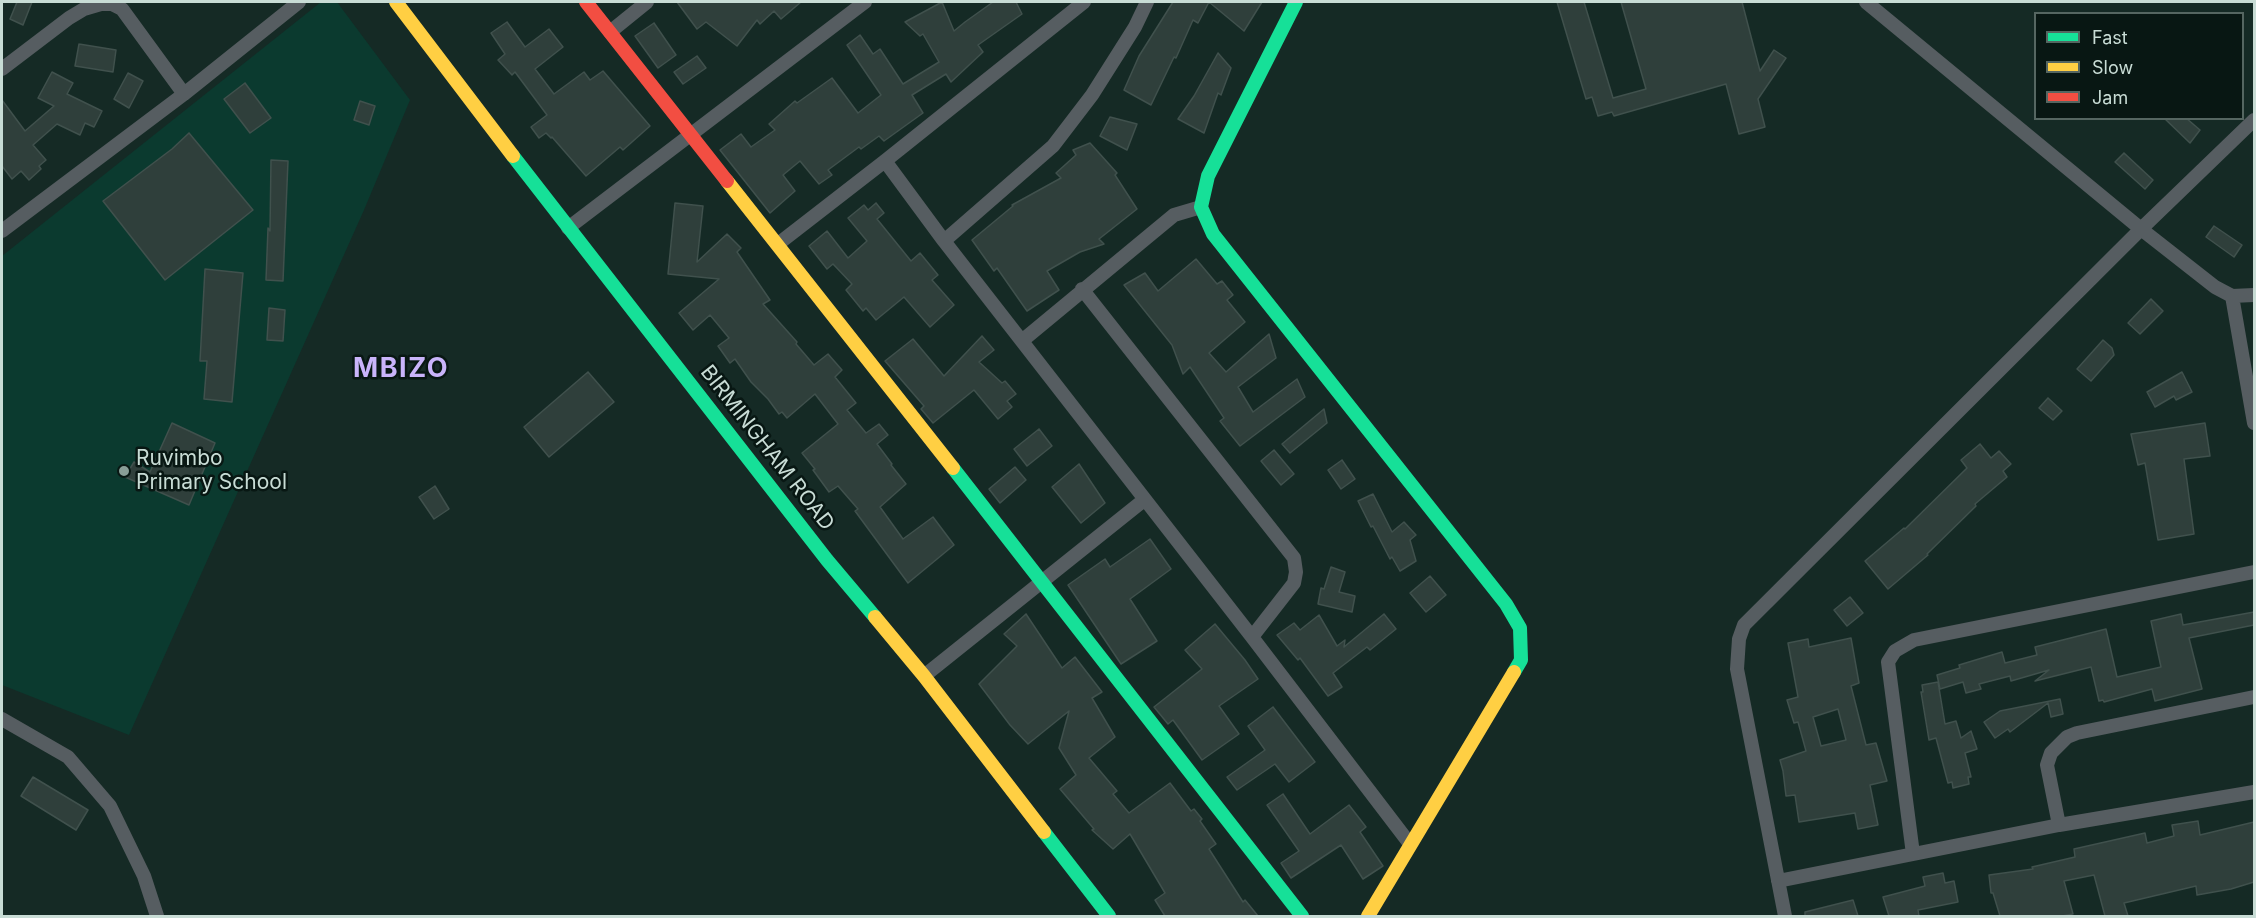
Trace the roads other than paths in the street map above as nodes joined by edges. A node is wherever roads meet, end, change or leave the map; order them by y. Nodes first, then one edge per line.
1 (299, 2) edge
2 (396, 2) edge
3 (586, 2) edge
4 (647, 2) edge
5 (865, 2) edge
6 (1084, 2) edge
7 (1147, 2) edge
8 (1296, 2) edge
9 (1866, 2) edge
10 (610, 32) junction
11 (2, 69) edge
12 (184, 94) junction
13 (2254, 120) edge
14 (691, 136) junction
15 (885, 162) junction
16 (1201, 207) junction
17 (568, 228) junction
18 (2141, 229) junction
19 (2, 231) edge
20 (944, 241) junction
21 (778, 244) junction
22 (1082, 289) junction
23 (2254, 295) edge
24 (2232, 296) junction
25 (1023, 340) junction
26 (2254, 423) edge
27 (1144, 500) junction
28 (2254, 572) edge
29 (1043, 582) junction
30 (1252, 637) junction
31 (924, 676) junction
32 (2254, 697) edge
33 (2, 720) edge
34 (2254, 792) edge
35 (2059, 825) junction
36 (1410, 844) junction
37 (1913, 854) junction
38 (1778, 881) junction
39 (157, 916) edge
40 (1109, 916) edge
41 (1302, 916) edge
42 (1368, 916) edge
43 (1785, 916) edge

1 - 12 street
2 - 17 street, BIRMINGHAM ROAD
3 - 10 street
4 - 10 street
5 - 14 street
6 - 15 street
7 - 20 street
8 - 16 street
9 - 18 street
10 - 14 street
11 - 12 street
12 - 19 street
13 - 18 street
14 - 17 street
14 - 21 street
15 - 20 street
15 - 21 street
16 - 22 street
16 - 36 street
17 - 31 street, BIRMINGHAM ROAD
18 - 24 street
18 - 38 street
20 - 25 street
21 - 29 street
22 - 25 street
22 - 30 street
23 - 24 street
24 - 26 street
25 - 27 street
27 - 29 street
27 - 30 street
28 - 37 street
29 - 31 street
29 - 41 street
30 - 36 street
31 - 40 street, BIRMINGHAM ROAD
32 - 35 street
33 - 39 street
34 - 35 street
35 - 37 street
36 - 42 street
37 - 38 street
38 - 43 street

